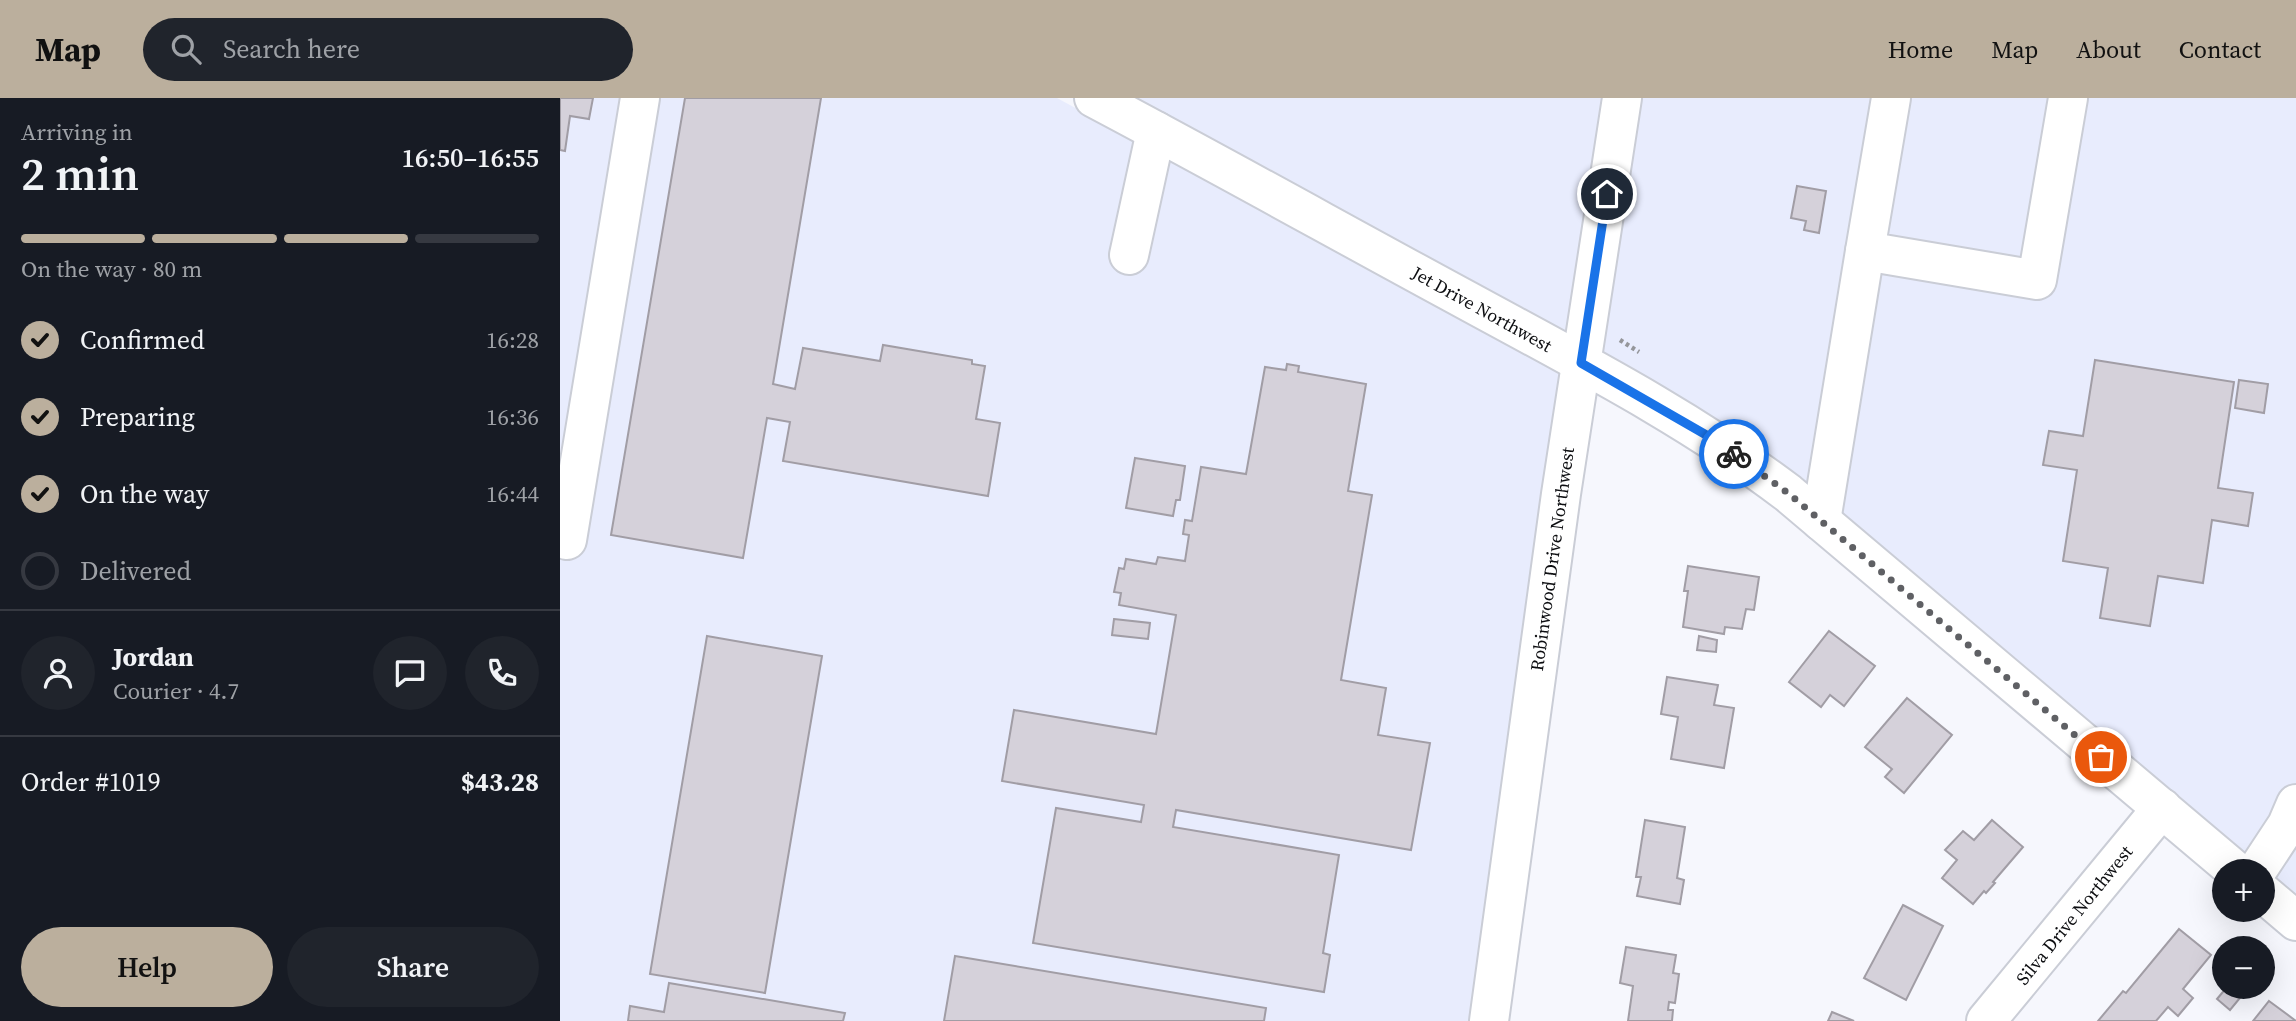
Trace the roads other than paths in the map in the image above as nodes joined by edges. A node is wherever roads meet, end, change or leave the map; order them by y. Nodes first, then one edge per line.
1 (639, 98) edge
2 (1094, 98) edge
3 (1622, 98) edge
4 (1891, 98) edge
5 (2068, 98) edge
6 (1156, 131) junction
7 (1865, 251) junction
8 (1129, 255) dead end
9 (1581, 363) junction
10 (1821, 522) junction
11 (567, 540) dead end
12 (2296, 804) edge
13 (2162, 808) junction
14 (2222, 859) edge
15 (2265, 859) edge
16 (2275, 903) edge
17 (2296, 921) edge
18 (1489, 1021) edge
19 (1986, 1021) edge

1 - 11 street
2 - 6 street, Jet Drive Northwest
3 - 9 street, Robinwood Drive Northwest
4 - 7 street
5 - 7 street
6 - 8 street
6 - 9 street, Jet Drive Northwest
7 - 10 street
9 - 10 street, Jet Drive Northwest
9 - 18 street, Robinwood Drive Northwest
10 - 13 street, Jet Drive Northwest
12 - 15 street
13 - 14 street, Jet Drive Northwest
13 - 19 street, Silva Drive Northwest
16 - 17 street

